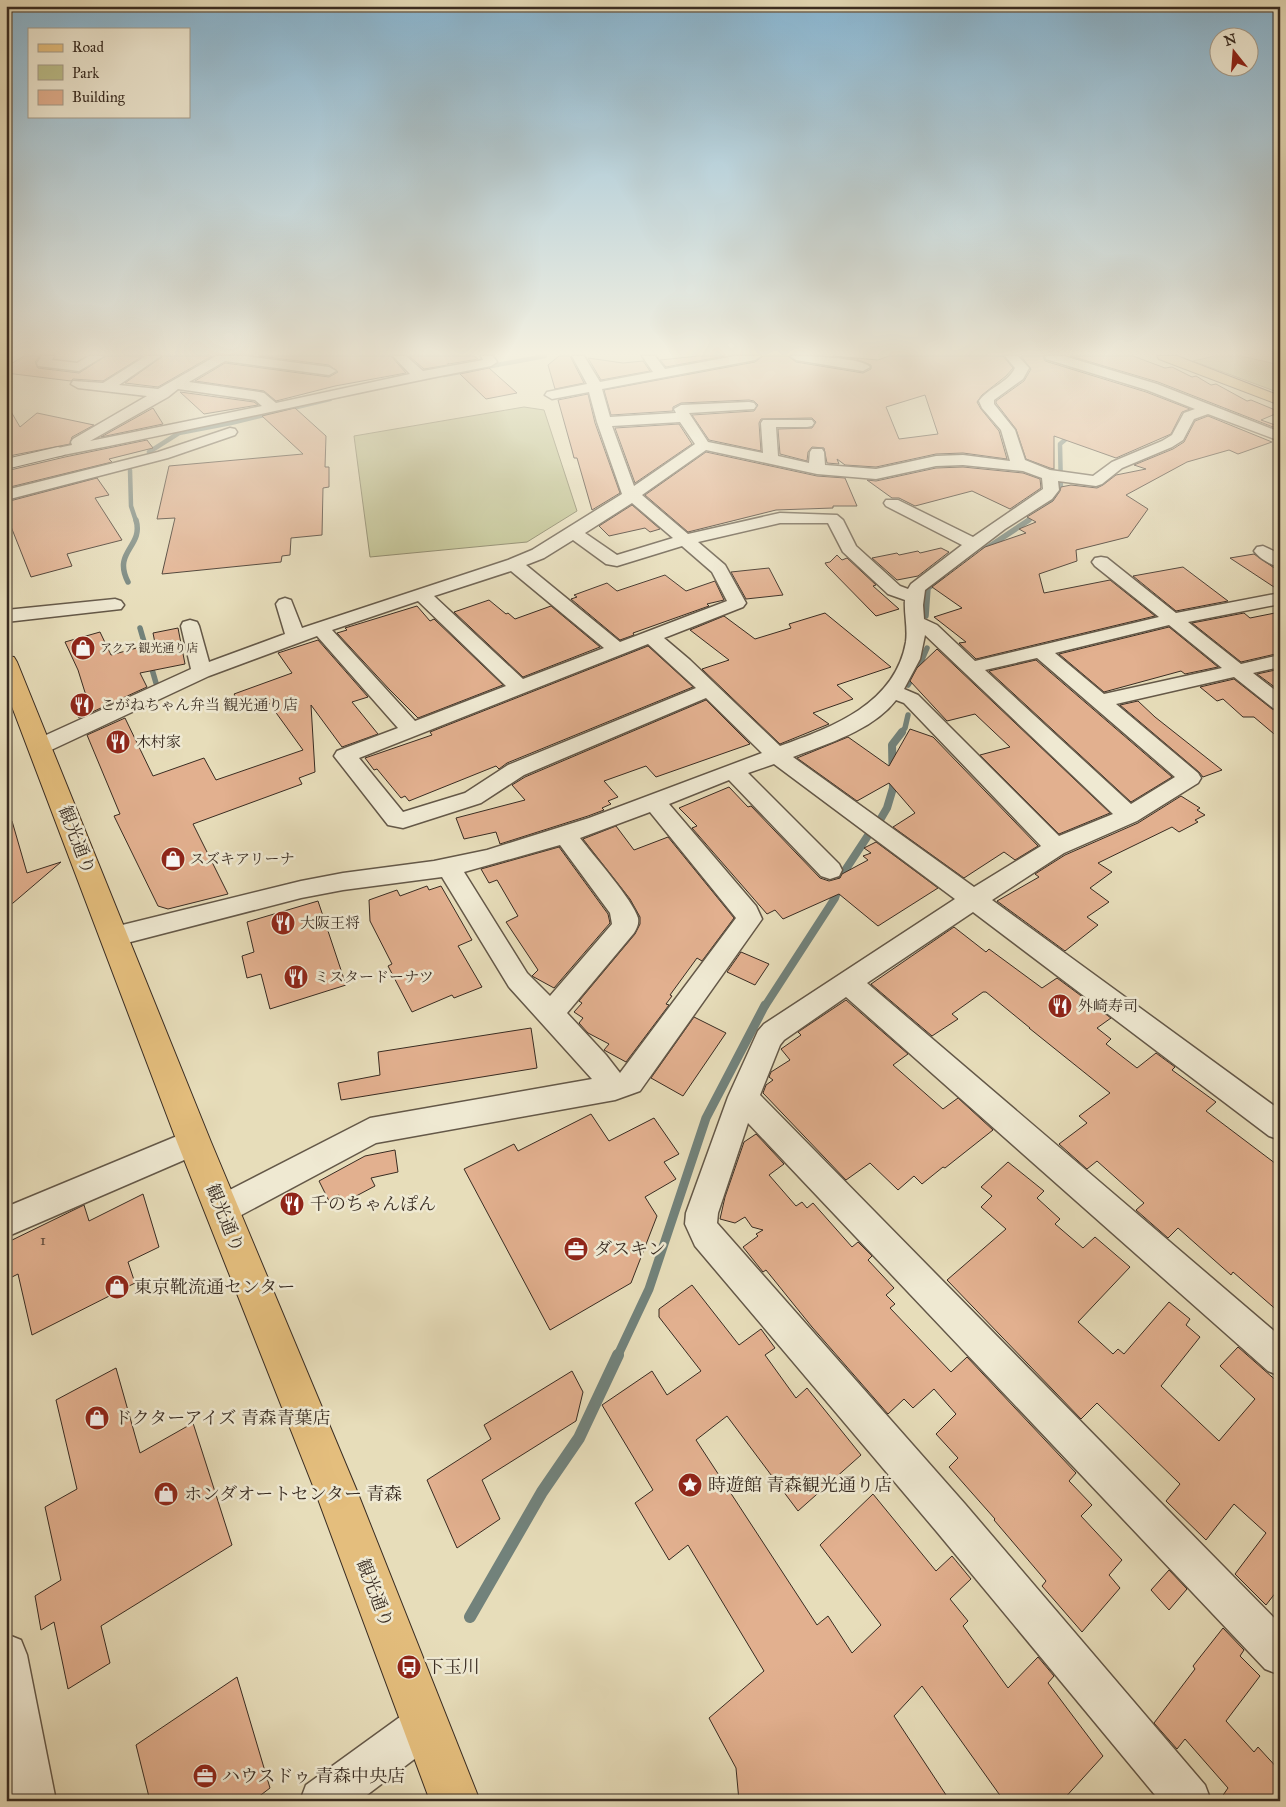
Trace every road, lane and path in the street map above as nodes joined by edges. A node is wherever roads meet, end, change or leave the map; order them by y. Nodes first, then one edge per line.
1 (79, 440) edge
2 (114, 440) edge
3 (204, 440) edge
4 (610, 440) edge
5 (700, 440) edge
6 (769, 440) edge
7 (1014, 440) edge
8 (1173, 440) edge
9 (703, 445) junction
10 (58, 452) junction
11 (817, 452) dead end
12 (771, 459) junction
13 (6, 464) edge
14 (1026, 467) junction
15 (817, 468) junction
16 (1057, 477) junction
17 (6, 495) edge
18 (632, 495) junction
19 (892, 503) dead end
20 (574, 533) junction
21 (685, 540) junction
22 (974, 544) junction
23 (1263, 551) dead end
24 (1101, 562) dead end
25 (1280, 562) edge
26 (514, 564) junction
27 (421, 594) junction
28 (914, 597) junction
29 (1280, 598) edge
30 (285, 604) dead end
31 (115, 605) dead end
32 (6, 616) edge
33 (1172, 619) junction
34 (915, 622) junction
35 (190, 626) dead end
36 (320, 628) junction
37 (295, 637) junction
38 (650, 637) junction
39 (618, 650) junction
40 (1039, 650) junction
41 (1280, 660) edge
42 (6, 662) edge
43 (971, 668) junction
44 (1236, 670) junction
45 (202, 672) junction
46 (520, 688) junction
47 (709, 690) junction
48 (892, 691) junction
49 (1100, 701) junction
50 (1280, 704) edge
51 (412, 729) junction
52 (40, 746) junction
53 (777, 755) junction
54 (733, 771) junction
55 (654, 802) junction
56 (1129, 816) junction
57 (565, 835) junction
58 (1056, 847) junction
59 (448, 867) junction
60 (830, 870) dead end
61 (974, 899) junction
62 (114, 936) junction
63 (848, 983) junction
64 (550, 1014) junction
65 (615, 1088) junction
66 (743, 1097) junction
67 (1280, 1126) edge
68 (194, 1142) junction
69 (221, 1210) junction
70 (6, 1222) edge
71 (1280, 1358) edge
72 (1280, 1654) edge
73 (6, 1655) edge
74 (426, 1724) junction
75 (34, 1801) edge
76 (322, 1801) edge
77 (455, 1801) edge
78 (1189, 1801) edge

1 - 10 street
2 - 10 street
3 - 17 street
4 - 18 street
5 - 9 street
6 - 12 street
7 - 14 street
8 - 16 street
9 - 12 street
9 - 18 street
10 - 13 street
11 - 15 street
12 - 15 street
14 - 15 street
14 - 16 street
16 - 22 street
18 - 20 street
18 - 21 street
19 - 22 street
20 - 21 street
20 - 26 street
21 - 28 street
21 - 38 street
22 - 28 street
23 - 25 street
24 - 33 street
26 - 27 street
26 - 39 street
27 - 36 street
27 - 46 street
28 - 34 street
29 - 33 street
30 - 37 street
31 - 32 street
33 - 40 street
33 - 44 street
34 - 43 street
34 - 48 street
35 - 45 street
36 - 37 street
36 - 51 street
37 - 45 street
38 - 39 street
38 - 47 street
39 - 46 street
40 - 43 street
40 - 49 street
41 - 44 street
42 - 52 main road, 観光通り
43 - 56 street
44 - 49 street
44 - 50 street
45 - 52 street
46 - 51 street
47 - 51 street
47 - 53 street
48 - 53 street
48 - 58 street
49 - 56 street
52 - 62 main road, 観光通り
53 - 54 street
53 - 61 street
54 - 55 street
54 - 60 street
55 - 57 street
55 - 65 street
56 - 58 street
57 - 59 street
57 - 64 street
58 - 61 street
59 - 62 street
59 - 64 street
61 - 63 street
61 - 67 street
62 - 68 main road, 観光通り
63 - 66 street
63 - 71 street
64 - 65 street
65 - 69 street
66 - 72 street
66 - 78 street
68 - 69 main road, 観光通り
68 - 70 street
69 - 74 main road, 観光通り
73 - 75 street
74 - 76 street
74 - 77 main road, 観光通り

